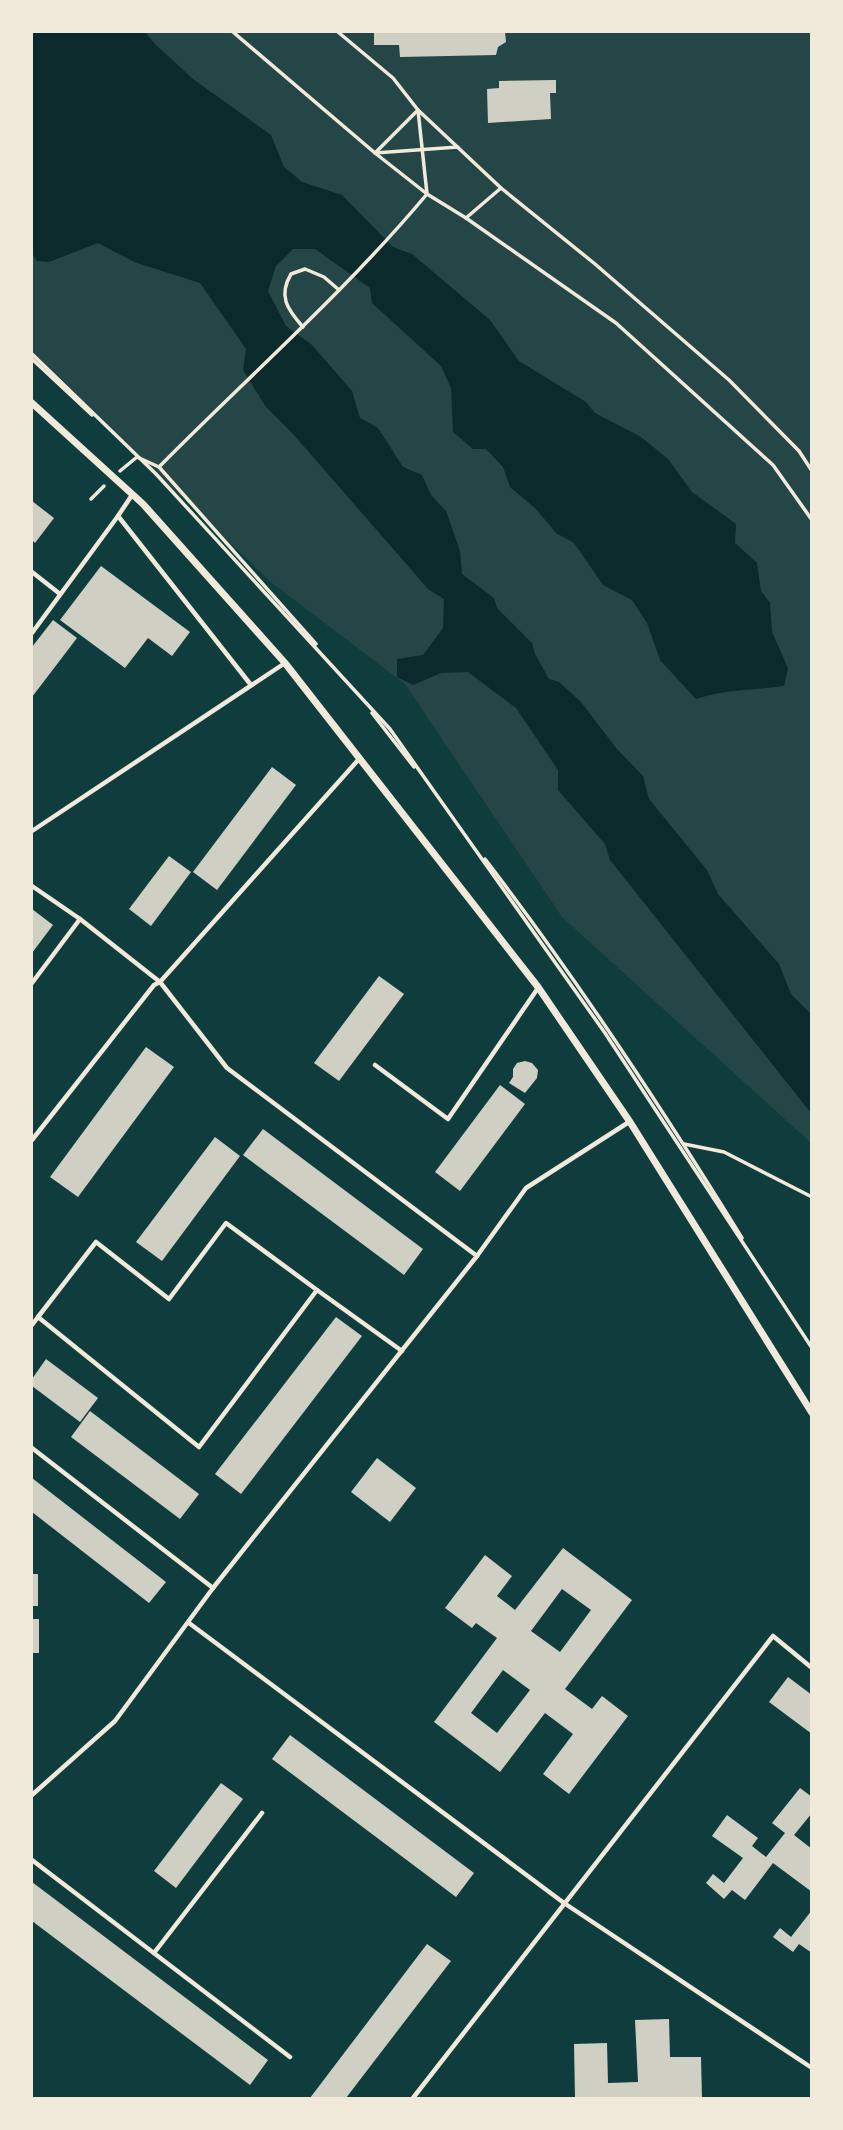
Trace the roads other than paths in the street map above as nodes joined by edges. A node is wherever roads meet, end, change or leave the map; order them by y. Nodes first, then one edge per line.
1 (32, 402) edge
2 (132, 494) junction
3 (118, 516) junction
4 (32, 572) edge
5 (60, 594) junction
6 (32, 633) edge
7 (285, 663) junction
8 (251, 685) junction
9 (360, 759) junction
10 (32, 831) edge
11 (32, 886) edge
12 (80, 919) junction
13 (160, 982) junction
14 (32, 983) edge
15 (538, 987) junction
16 (375, 1065) dead end
17 (630, 1122) junction
18 (32, 1140) edge
19 (477, 1256) junction
20 (317, 1290) junction
21 (38, 1317) junction
22 (32, 1325) edge
23 (402, 1351) junction
24 (811, 1413) edge
25 (32, 1448) edge
26 (213, 1588) junction
27 (189, 1623) junction
28 (811, 1668) edge
29 (32, 1795) edge
30 (262, 1813) dead end
31 (32, 1860) edge
32 (564, 1903) junction
33 (154, 1953) junction
34 (290, 2057) dead end
35 (811, 2068) edge
36 (413, 2098) edge

1 - 2 street
2 - 3 lane
2 - 7 street
3 - 5 lane
3 - 8 lane
4 - 5 lane
5 - 6 lane
7 - 8 lane
7 - 9 street
8 - 10 lane
9 - 13 lane
9 - 15 street
11 - 12 lane
12 - 13 lane
12 - 14 lane
13 - 18 lane
13 - 19 lane
15 - 16 lane
15 - 17 street
17 - 19 lane
17 - 24 street
19 - 23 lane
20 - 21 lane
20 - 21 lane
20 - 23 lane
21 - 22 lane
23 - 26 lane
25 - 26 lane
26 - 27 lane
27 - 29 lane
27 - 32 lane
28 - 32 lane
30 - 33 lane
31 - 33 lane
32 - 35 lane
32 - 36 lane
33 - 34 lane

